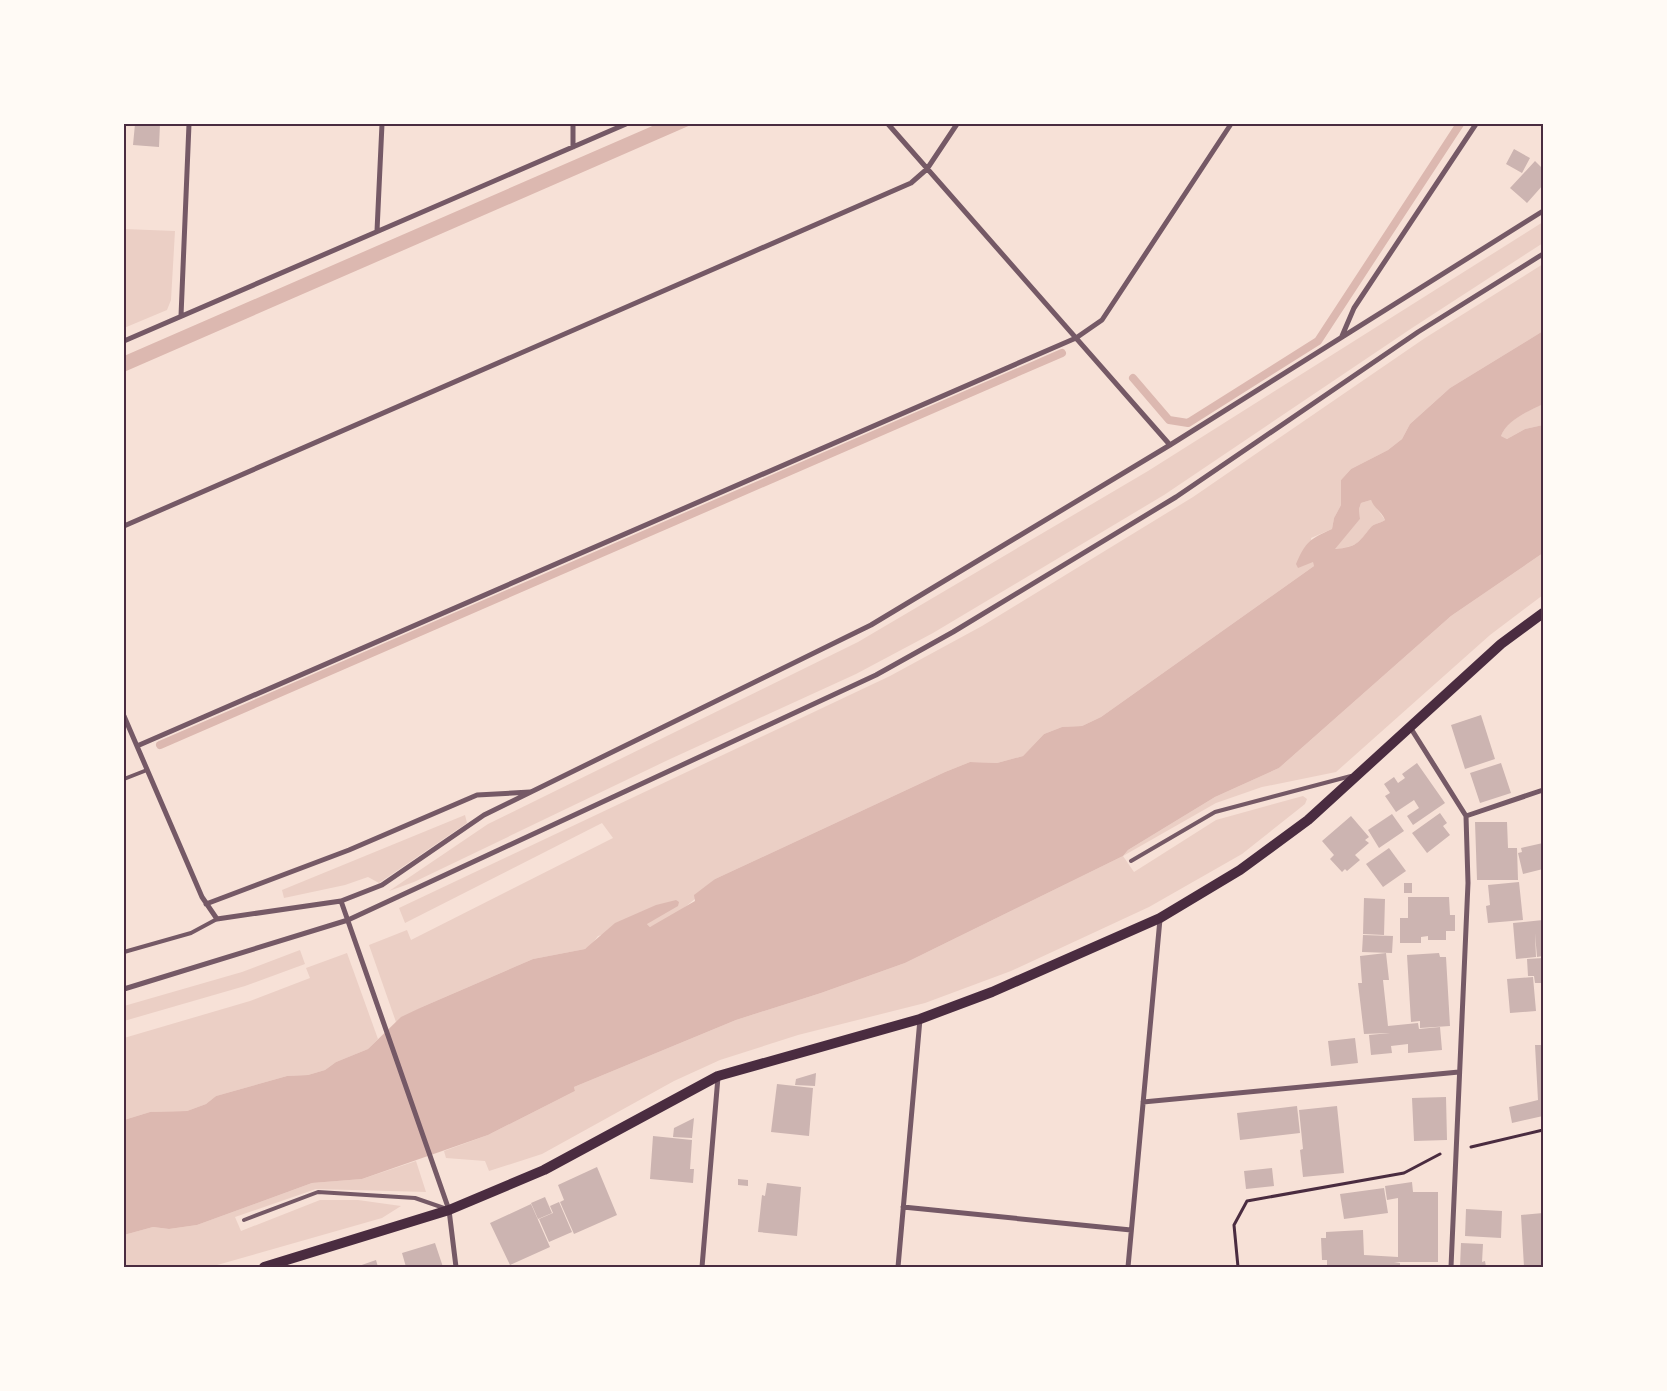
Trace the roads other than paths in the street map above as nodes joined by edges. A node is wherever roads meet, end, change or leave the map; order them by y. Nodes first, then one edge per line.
1 (189, 124) edge
2 (382, 124) edge
3 (574, 124) edge
4 (626, 124) edge
5 (888, 124) edge
6 (957, 124) edge
7 (1231, 124) edge
8 (1476, 124) edge
9 (573, 147) junction
10 (927, 169) junction
11 (1543, 211) edge
12 (377, 231) junction
13 (1543, 254) edge
14 (181, 316) junction
15 (1341, 336) junction
16 (1076, 338) junction
17 (124, 341) edge
18 (1170, 446) junction
19 (124, 526) edge
20 (1543, 613) edge
21 (124, 716) edge
22 (1410, 727) junction
23 (136, 746) junction
24 (147, 770) junction
25 (1359, 774) junction
26 (124, 779) edge
27 (1543, 790) edge
28 (535, 791) junction
29 (1466, 816) junction
30 (1132, 861) dead end
31 (341, 901) junction
32 (206, 904) junction
33 (1160, 918) junction
34 (217, 919) junction
35 (348, 920) junction
36 (124, 952) edge
37 (124, 989) edge
38 (920, 1019) junction
39 (1459, 1072) junction
40 (718, 1076) junction
41 (1143, 1102) junction
42 (903, 1207) junction
43 (449, 1210) junction
44 (244, 1220) dead end
45 (1131, 1230) junction
46 (264, 1267) edge
47 (456, 1267) edge
48 (702, 1267) edge
49 (898, 1267) edge
50 (1128, 1267) edge
51 (1451, 1267) edge

1 - 14 street
2 - 12 street
3 - 9 street
4 - 9 street
5 - 10 street
6 - 10 street
7 - 16 street
8 - 15 street
9 - 12 street
10 - 16 street
10 - 19 street
11 - 15 street
12 - 14 street
13 - 35 street
14 - 17 street
15 - 18 street
16 - 18 street
16 - 23 street
18 - 28 street
20 - 22 main road
21 - 23 street
22 - 25 main road
22 - 29 street
23 - 24 street
24 - 26 lane
24 - 32 street
25 - 30 lane
25 - 33 main road
27 - 29 street
28 - 31 street
28 - 32 street
29 - 39 street
31 - 34 street
31 - 35 street
32 - 34 street
33 - 38 main road
33 - 41 street
34 - 36 lane
35 - 37 street
35 - 43 street
38 - 40 main road
38 - 42 street
39 - 41 street
39 - 51 street
40 - 43 main road
40 - 48 street
41 - 45 street
42 - 45 street
42 - 49 street
43 - 44 lane
43 - 46 main road
43 - 47 street
45 - 50 street

